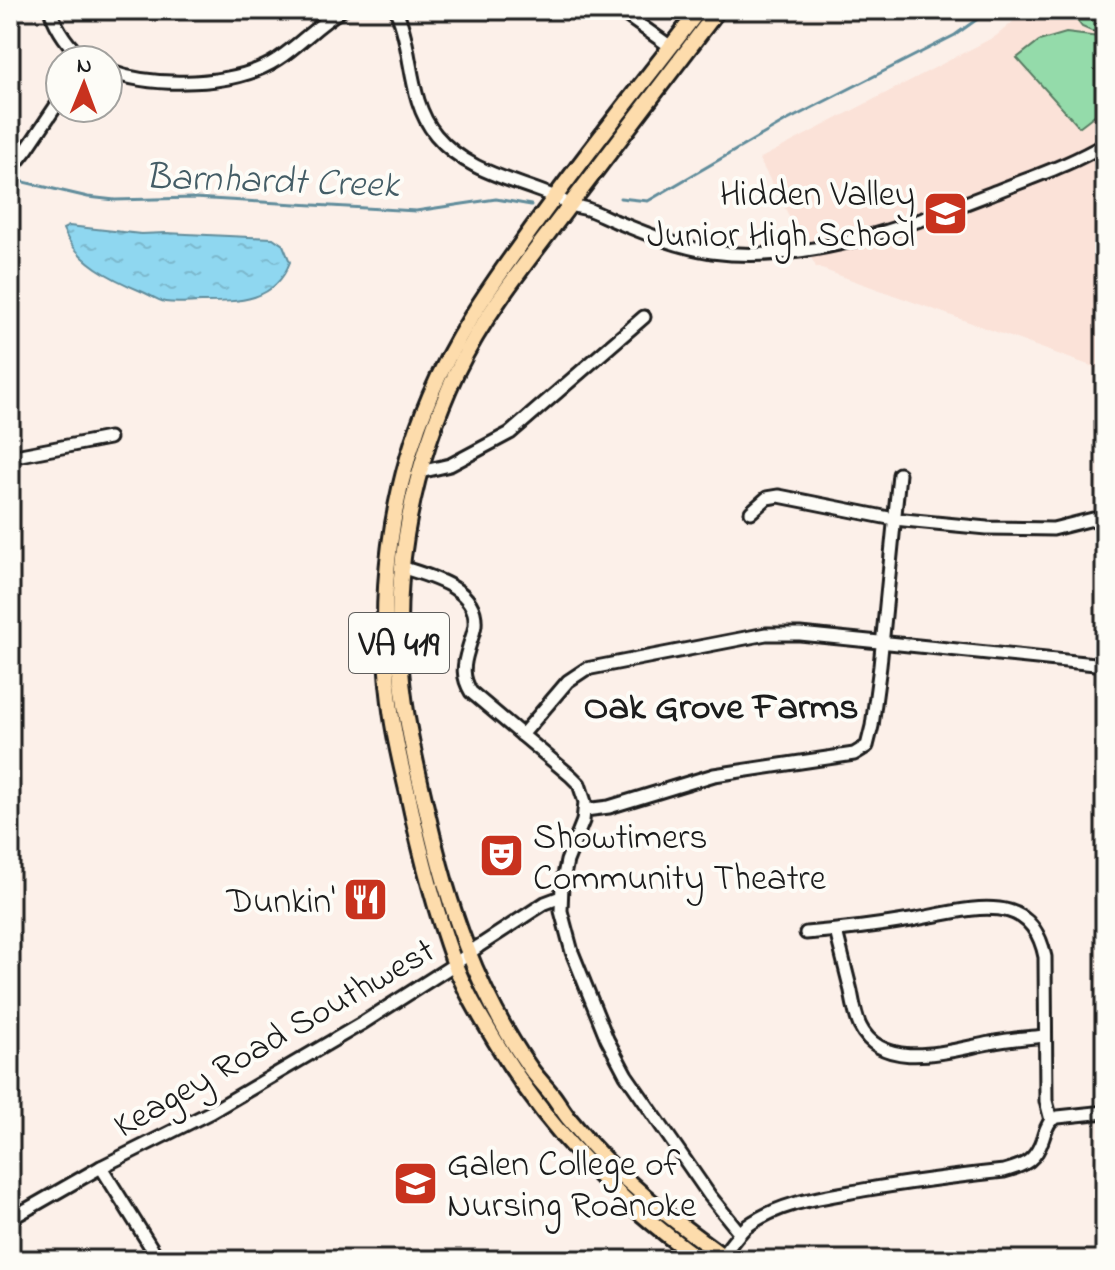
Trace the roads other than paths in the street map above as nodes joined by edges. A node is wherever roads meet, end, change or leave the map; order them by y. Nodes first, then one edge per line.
1 (50, 10) edge
2 (342, 10) edge
3 (396, 10) edge
4 (619, 10) edge
5 (699, 10) edge
6 (718, 10) edge
7 (69, 44) edge
8 (671, 47) junction
9 (124, 75) edge
10 (44, 124) edge
11 (1105, 144) edge
12 (10, 171) edge
13 (554, 196) junction
14 (571, 205) junction
15 (644, 317) dead end
16 (109, 438) dead end
17 (10, 457) edge
18 (420, 472) junction
19 (899, 474) dead end
20 (751, 512) dead end
21 (1105, 516) edge
22 (894, 519) junction
23 (401, 567) junction
24 (882, 642) junction
25 (1105, 665) edge
26 (522, 735) junction
27 (585, 810) junction
28 (561, 897) junction
29 (836, 931) junction
30 (806, 933) dead end
31 (468, 953) junction
32 (455, 964) junction
33 (1045, 1036) junction
34 (1105, 1112) edge
35 (1051, 1120) junction
36 (101, 1167) junction
37 (10, 1219) edge
38 (740, 1233) junction
39 (725, 1259) edge
40 (159, 1260) edge
41 (700, 1260) edge

1 - 7 street
2 - 9 street
3 - 13 street
4 - 8 street
5 - 8 main road, VA 419
6 - 14 main road, VA 419
8 - 13 main road, VA 419
10 - 12 street
11 - 14 street
13 - 14 street
13 - 32 main road, VA 419
14 - 18 main road, VA 419
15 - 18 street
16 - 17 street
18 - 23 main road, VA 419
19 - 22 street
20 - 22 street
21 - 22 street
22 - 24 street
23 - 26 street
23 - 31 main road, VA 419
24 - 25 street
24 - 26 street
24 - 27 street
26 - 27 street
27 - 28 street
28 - 31 street, Keagey Road Southwest
28 - 38 street
29 - 30 street
29 - 33 street
29 - 33 street
31 - 32 street, Keagey Road Southwest
31 - 39 main road, VA 419
32 - 36 street, Keagey Road Southwest
32 - 41 main road, VA 419
33 - 35 street
34 - 35 street
35 - 38 street
36 - 37 street, Keagey Road Southwest
36 - 40 street
38 - 39 street

